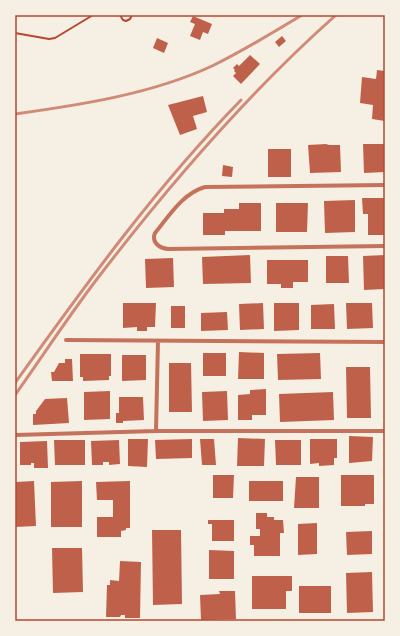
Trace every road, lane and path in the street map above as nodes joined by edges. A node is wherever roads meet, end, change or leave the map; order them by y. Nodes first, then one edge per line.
1 (93, 15) edge
2 (120, 15) edge
3 (132, 15) edge
4 (15, 30) edge
5 (385, 185) edge
6 (385, 246) edge
7 (66, 340) dead end
8 (158, 341) junction
9 (385, 342) edge
10 (156, 431) junction
11 (385, 431) edge
12 (15, 435) edge

1 - 4 path
2 - 3 path
5 - 6 street
7 - 8 street
8 - 9 street
8 - 10 street
10 - 11 street
10 - 12 street

